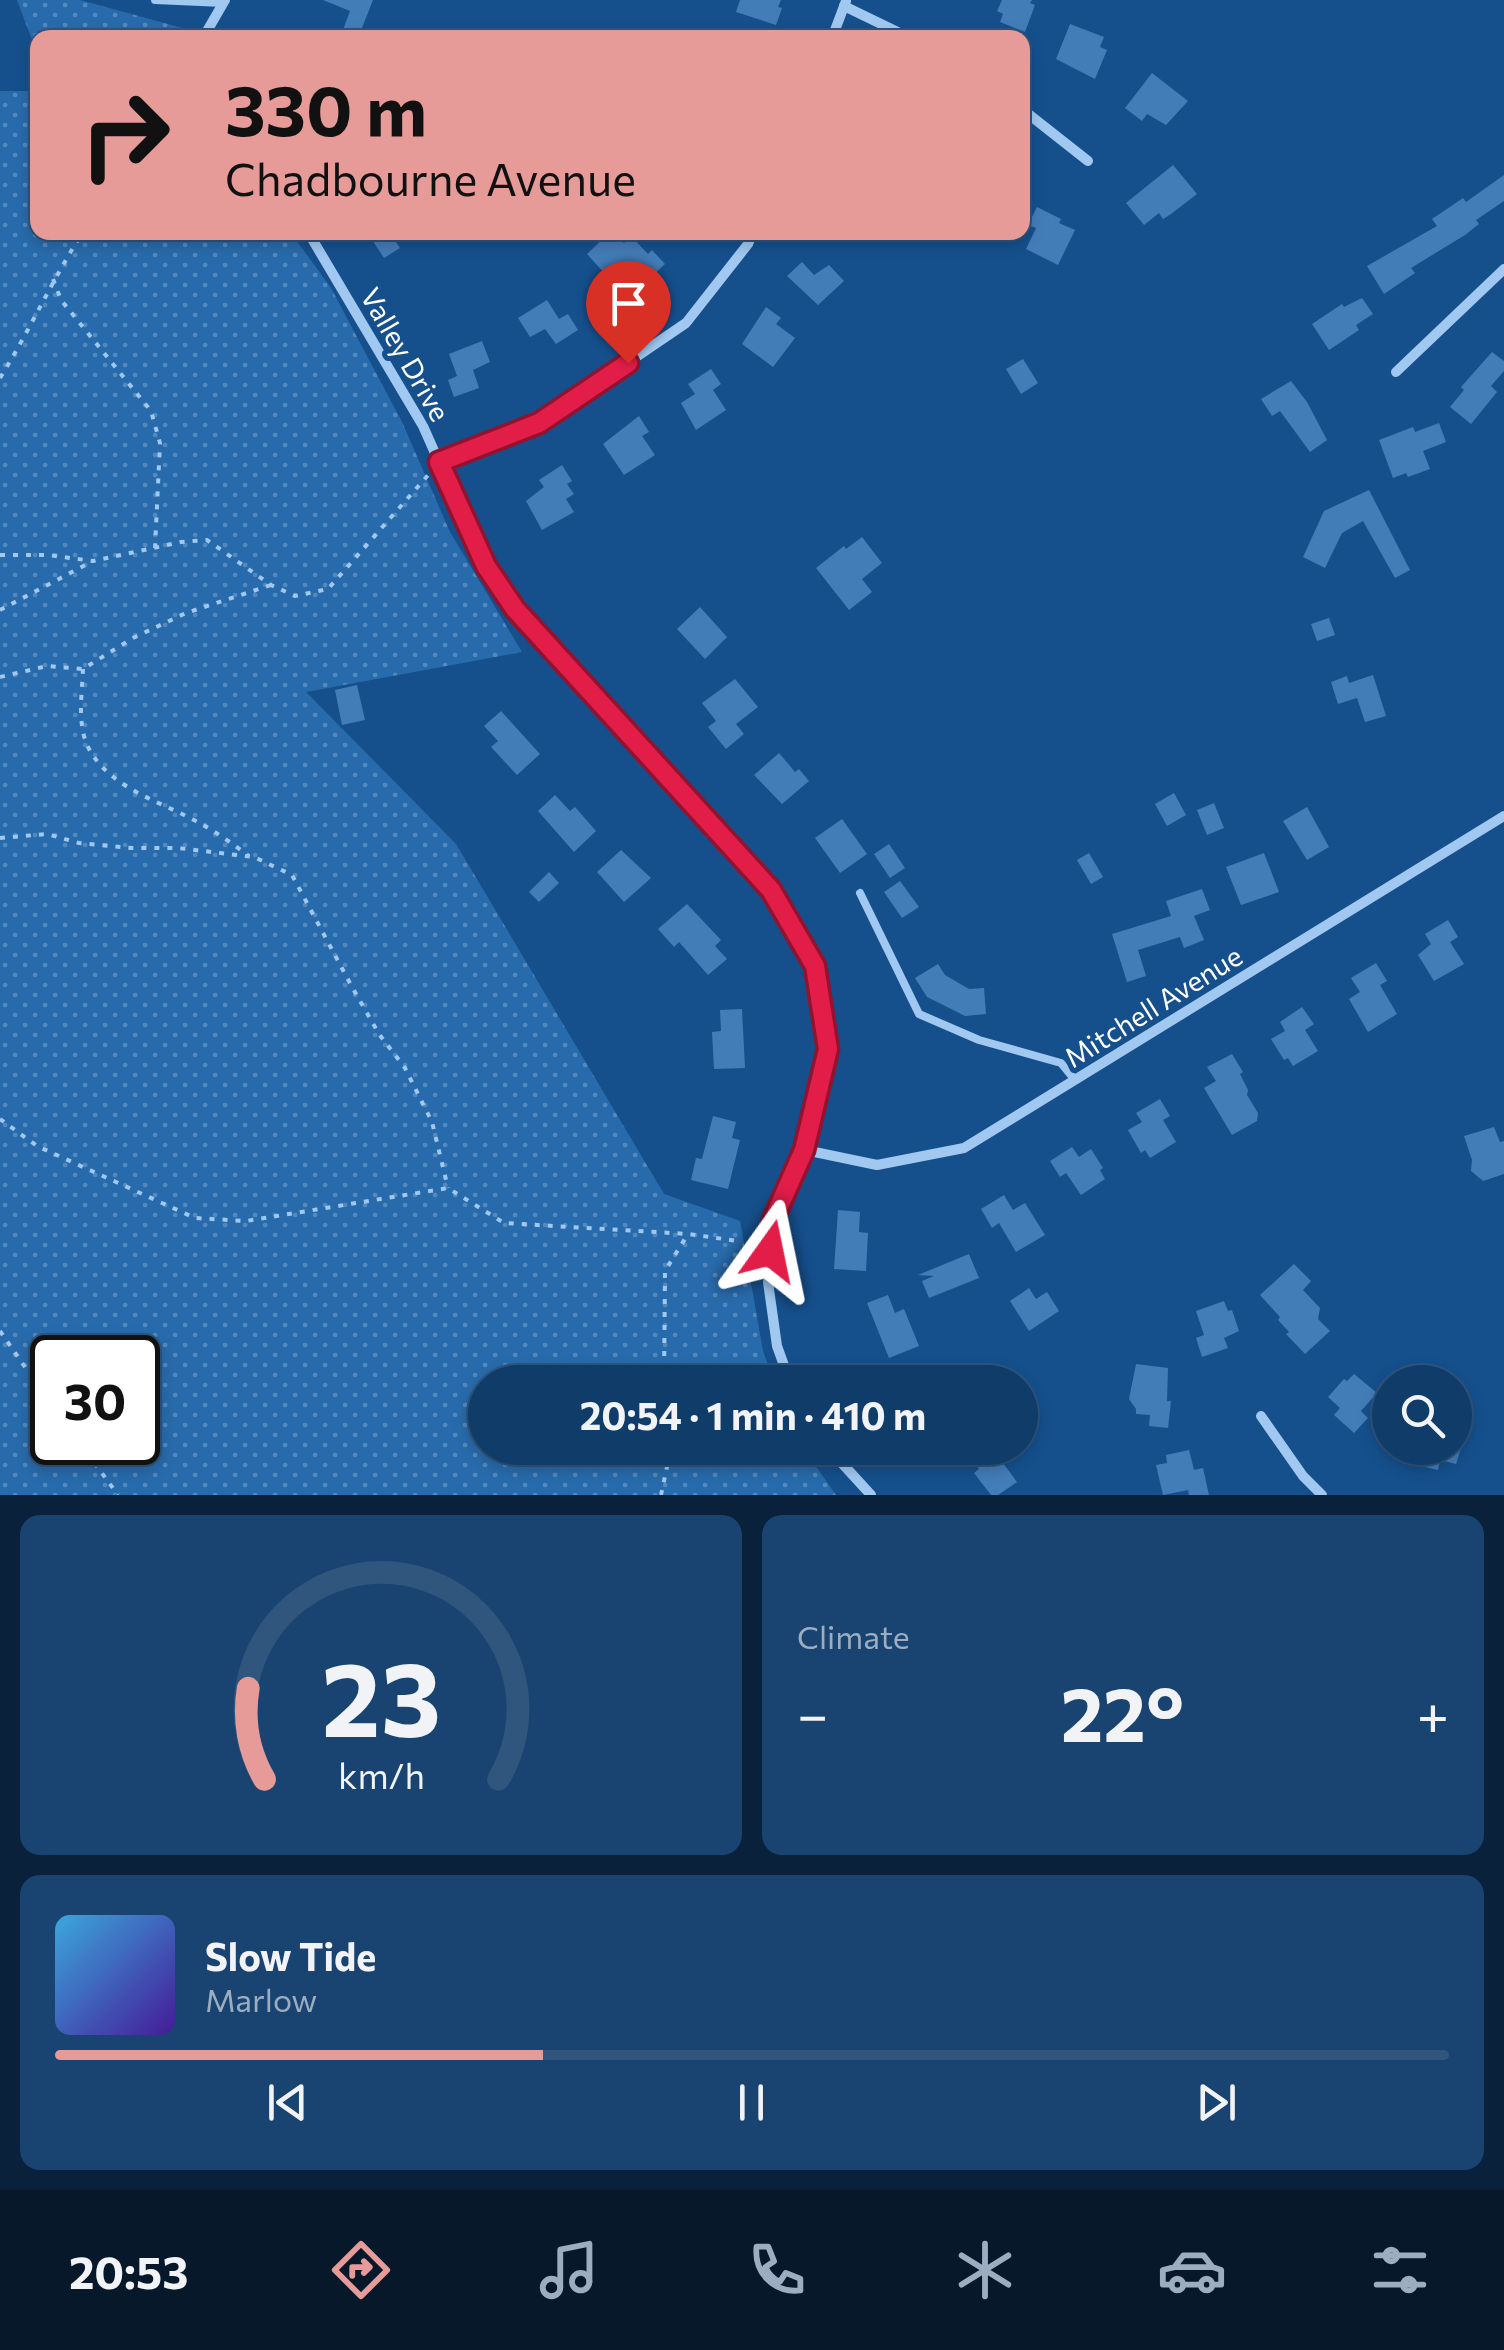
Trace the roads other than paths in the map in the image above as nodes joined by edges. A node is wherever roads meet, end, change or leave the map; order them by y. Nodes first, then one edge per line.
1 (155, 0) edge
2 (224, 2) edge
3 (845, 3) edge
4 (208, 30) edge
5 (835, 30) edge
6 (895, 30) edge
7 (1030, 115) edge
8 (1088, 161) dead end
9 (313, 240) edge
10 (750, 240) edge
11 (1504, 269) edge
12 (1396, 372) dead end
13 (439, 462) junction
14 (1504, 816) edge
15 (860, 893) dead end
16 (1075, 1080) junction
17 (804, 1150) junction
18 (784, 1365) edge
19 (1261, 1416) dead end
20 (844, 1465) edge
21 (871, 1495) edge
22 (1322, 1495) edge

1 - 2 lane
2 - 4 street
3 - 5 street
3 - 6 street
7 - 8 street
9 - 13 street, Valley Drive
10 - 13 street
11 - 12 street
13 - 17 street, Valley Drive
14 - 16 street, Mitchell Avenue
15 - 16 lane
16 - 17 street, Mitchell Avenue
17 - 18 street, Valley Drive
19 - 22 street
20 - 21 street

